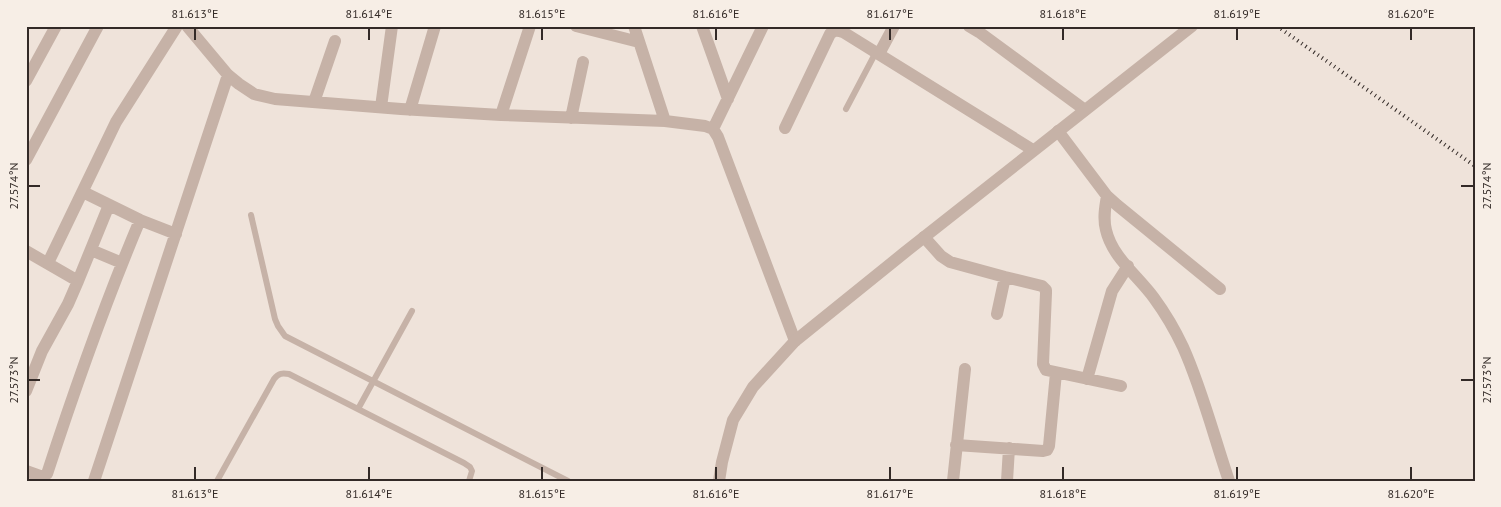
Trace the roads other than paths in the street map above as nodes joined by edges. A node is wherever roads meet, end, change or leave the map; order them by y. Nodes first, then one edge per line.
1 (56, 26) edge
2 (98, 26) edge
3 (176, 26) edge
4 (392, 26) edge
5 (435, 26) edge
6 (530, 26) edge
7 (576, 26) edge
8 (634, 26) edge
9 (702, 26) edge
10 (763, 26) edge
11 (894, 26) edge
12 (969, 26) edge
13 (1192, 26) edge
14 (193, 29) edge
15 (844, 29) edge
16 (335, 41) dead end
17 (639, 42) junction
18 (877, 53) junction
19 (583, 62) dead end
20 (30, 65) edge
21 (228, 75) junction
22 (26, 82) edge
23 (728, 99) junction
24 (314, 102) junction
25 (381, 107) junction
26 (846, 109) dead end
27 (410, 110) junction
28 (1085, 110) junction
29 (501, 115) junction
30 (571, 118) junction
31 (665, 121) junction
32 (785, 128) dead end
33 (713, 129) junction
34 (1058, 131) junction
35 (1033, 150) junction
36 (26, 160) edge
37 (82, 192) junction
38 (1107, 196) junction
39 (109, 205) junction
40 (251, 215) dead end
41 (140, 220) junction
42 (176, 234) junction
43 (924, 237) junction
44 (91, 250) junction
45 (26, 251) edge
46 (48, 263) junction
47 (122, 263) junction
48 (1128, 266) junction
49 (1005, 277) junction
50 (78, 281) junction
51 (1220, 289) dead end
52 (412, 311) dead end
53 (997, 314) dead end
54 (795, 342) junction
55 (965, 369) dead end
56 (1056, 373) junction
57 (1087, 379) junction
58 (374, 381) junction
59 (1121, 386) dead end
60 (26, 391) edge
61 (358, 409) junction
62 (956, 445) junction
63 (1009, 448) junction
64 (26, 471) edge
65 (94, 481) edge
66 (217, 481) edge
67 (469, 481) edge
68 (568, 481) edge
69 (719, 481) edge
70 (953, 481) edge
71 (1007, 481) edge
72 (1229, 481) edge

1 - 20 street
2 - 36 street
3 - 37 street
4 - 25 street
5 - 27 street
6 - 29 street
7 - 17 street
8 - 17 street
9 - 23 street
10 - 23 street
11 - 18 street
12 - 28 street
13 - 28 street
14 - 21 street
15 - 18 street
15 - 32 street
16 - 24 street
17 - 31 street
18 - 26 lane
18 - 35 street
19 - 30 street
20 - 22 street
21 - 24 street
21 - 42 street
23 - 33 street
24 - 25 street
25 - 27 street
27 - 29 street
28 - 34 street
29 - 30 street
30 - 31 street
31 - 33 street
33 - 54 street
34 - 35 street
34 - 38 street
35 - 43 street
37 - 39 street
37 - 46 street
38 - 48 street
38 - 51 street
39 - 41 street
39 - 44 street
40 - 58 lane
41 - 42 street
41 - 47 street
42 - 65 street
43 - 49 street
43 - 54 street
44 - 47 street
44 - 50 street
45 - 46 street
46 - 50 street
47 - 64 street
48 - 57 street
48 - 72 street
49 - 53 street
49 - 56 street
50 - 60 street
52 - 58 lane
54 - 69 street
55 - 62 street
56 - 57 street
56 - 63 street
57 - 59 street
58 - 61 lane
58 - 68 lane
61 - 66 lane
61 - 67 lane
62 - 63 street
62 - 70 street
63 - 71 street

